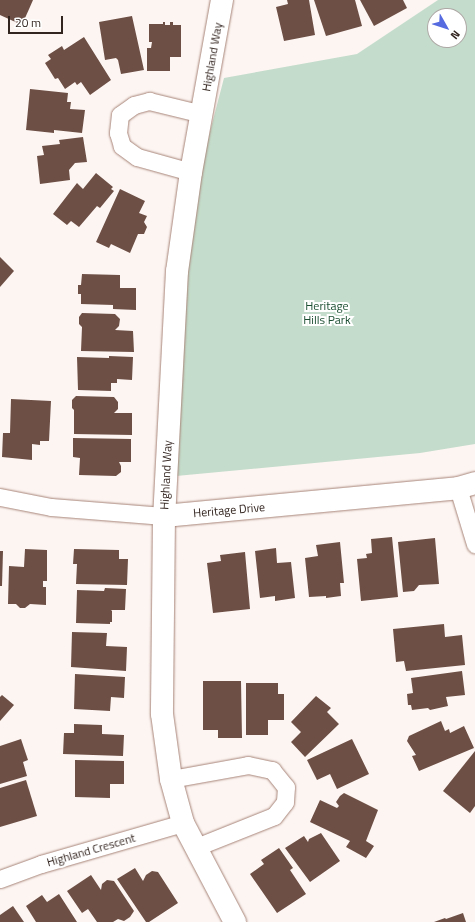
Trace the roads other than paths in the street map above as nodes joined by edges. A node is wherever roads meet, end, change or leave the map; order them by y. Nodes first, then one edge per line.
1 (222, 0) edge
2 (202, 114) junction
3 (191, 172) junction
4 (466, 485) edge
5 (0, 497) edge
6 (164, 516) junction
7 (475, 544) edge
8 (171, 779) junction
9 (183, 823) junction
10 (196, 847) junction
11 (0, 879) edge
12 (235, 922) edge

1 - 2 street, Highland Way
2 - 3 street, Highland Way
2 - 3 street
3 - 6 street, Highland Way
4 - 6 street, Heritage Drive
4 - 7 street, Heritage Drive
5 - 6 street, Heritage Drive
6 - 8 street, Highland Way
8 - 9 street, Highland Way
8 - 10 street
9 - 10 street, Highland Way
9 - 11 street, Highland Crescent
10 - 12 street, Highland Way

